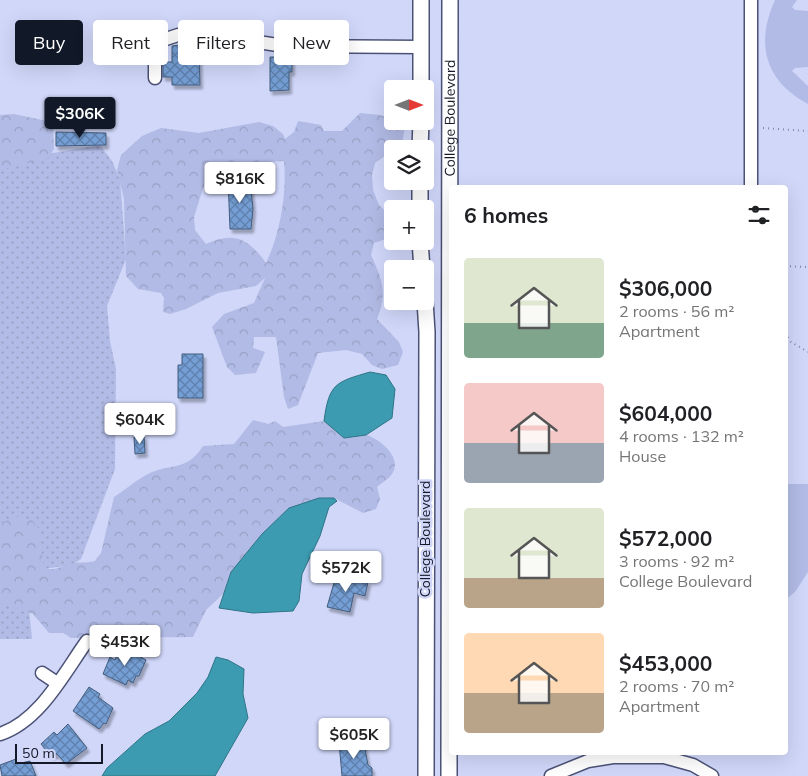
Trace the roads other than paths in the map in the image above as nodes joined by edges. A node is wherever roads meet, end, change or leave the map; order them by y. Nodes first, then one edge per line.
1 (421, 0) edge
2 (450, 0) edge
3 (751, 0) edge
4 (421, 46) junction
5 (155, 78) dead end
6 (421, 80) edge
7 (450, 185) edge
8 (751, 185) edge
9 (425, 310) edge
10 (449, 388) edge
11 (86, 641) dead end
12 (42, 673) dead end
13 (57, 683) junction
14 (0, 734) edge
15 (426, 776) edge
16 (448, 776) edge
17 (551, 776) edge
18 (712, 776) edge

1 - 4 main road
2 - 7 main road, College Boulevard
3 - 8 street
4 - 5 street
4 - 6 main road
9 - 15 main road, College Boulevard
10 - 16 main road, College Boulevard
11 - 13 street
12 - 13 street
13 - 14 street
17 - 18 street

